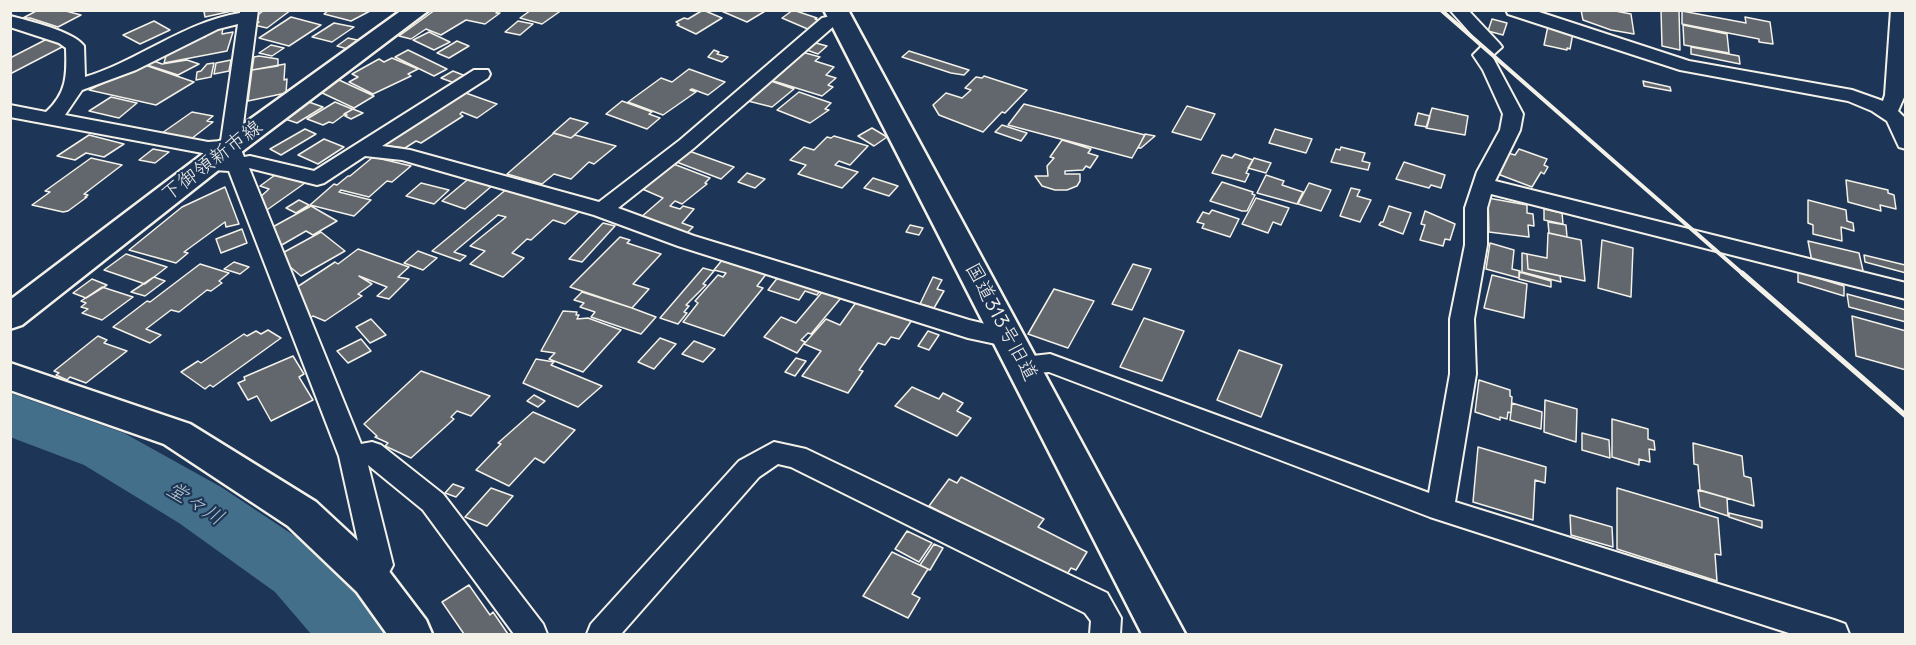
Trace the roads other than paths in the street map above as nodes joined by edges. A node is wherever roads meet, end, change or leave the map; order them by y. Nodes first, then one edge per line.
1 (32, 10) edge
2 (418, 10) edge
3 (1458, 10) edge
4 (1514, 10) edge
5 (1900, 10) edge
6 (249, 14) edge
7 (839, 15) edge
8 (1574, 20) edge
9 (11, 22) edge
10 (481, 74) dead end
11 (76, 86) junction
12 (10, 111) edge
13 (1888, 112) junction
14 (50, 119) junction
15 (1905, 143) edge
16 (362, 150) junction
17 (233, 155) junction
18 (1483, 185) junction
19 (602, 210) junction
20 (1905, 291) edge
21 (10, 317) edge
22 (1017, 351) junction
23 (10, 376) edge
24 (352, 456) junction
25 (1440, 509) junction
26 (371, 579) junction
27 (411, 634) edge
28 (532, 634) edge
29 (602, 634) edge
30 (1105, 634) edge
31 (1164, 634) edge
32 (1834, 634) edge

1 - 9 street
2 - 17 street, 下御領新市線
3 - 18 street
4 - 8 street
5 - 13 street
6 - 11 street
6 - 17 street
7 - 19 street
7 - 22 street, 国道313号旧道
8 - 13 street
9 - 11 street
10 - 16 street
11 - 14 street
12 - 14 street
13 - 15 street
14 - 17 street
16 - 17 street
16 - 19 street
17 - 21 street, 下御領新市線
17 - 24 street
18 - 20 street
18 - 25 street
19 - 22 street
22 - 25 street
22 - 31 street, 国道313号旧道
23 - 26 street
24 - 26 street
24 - 28 street
25 - 32 street
26 - 27 street
29 - 30 street

